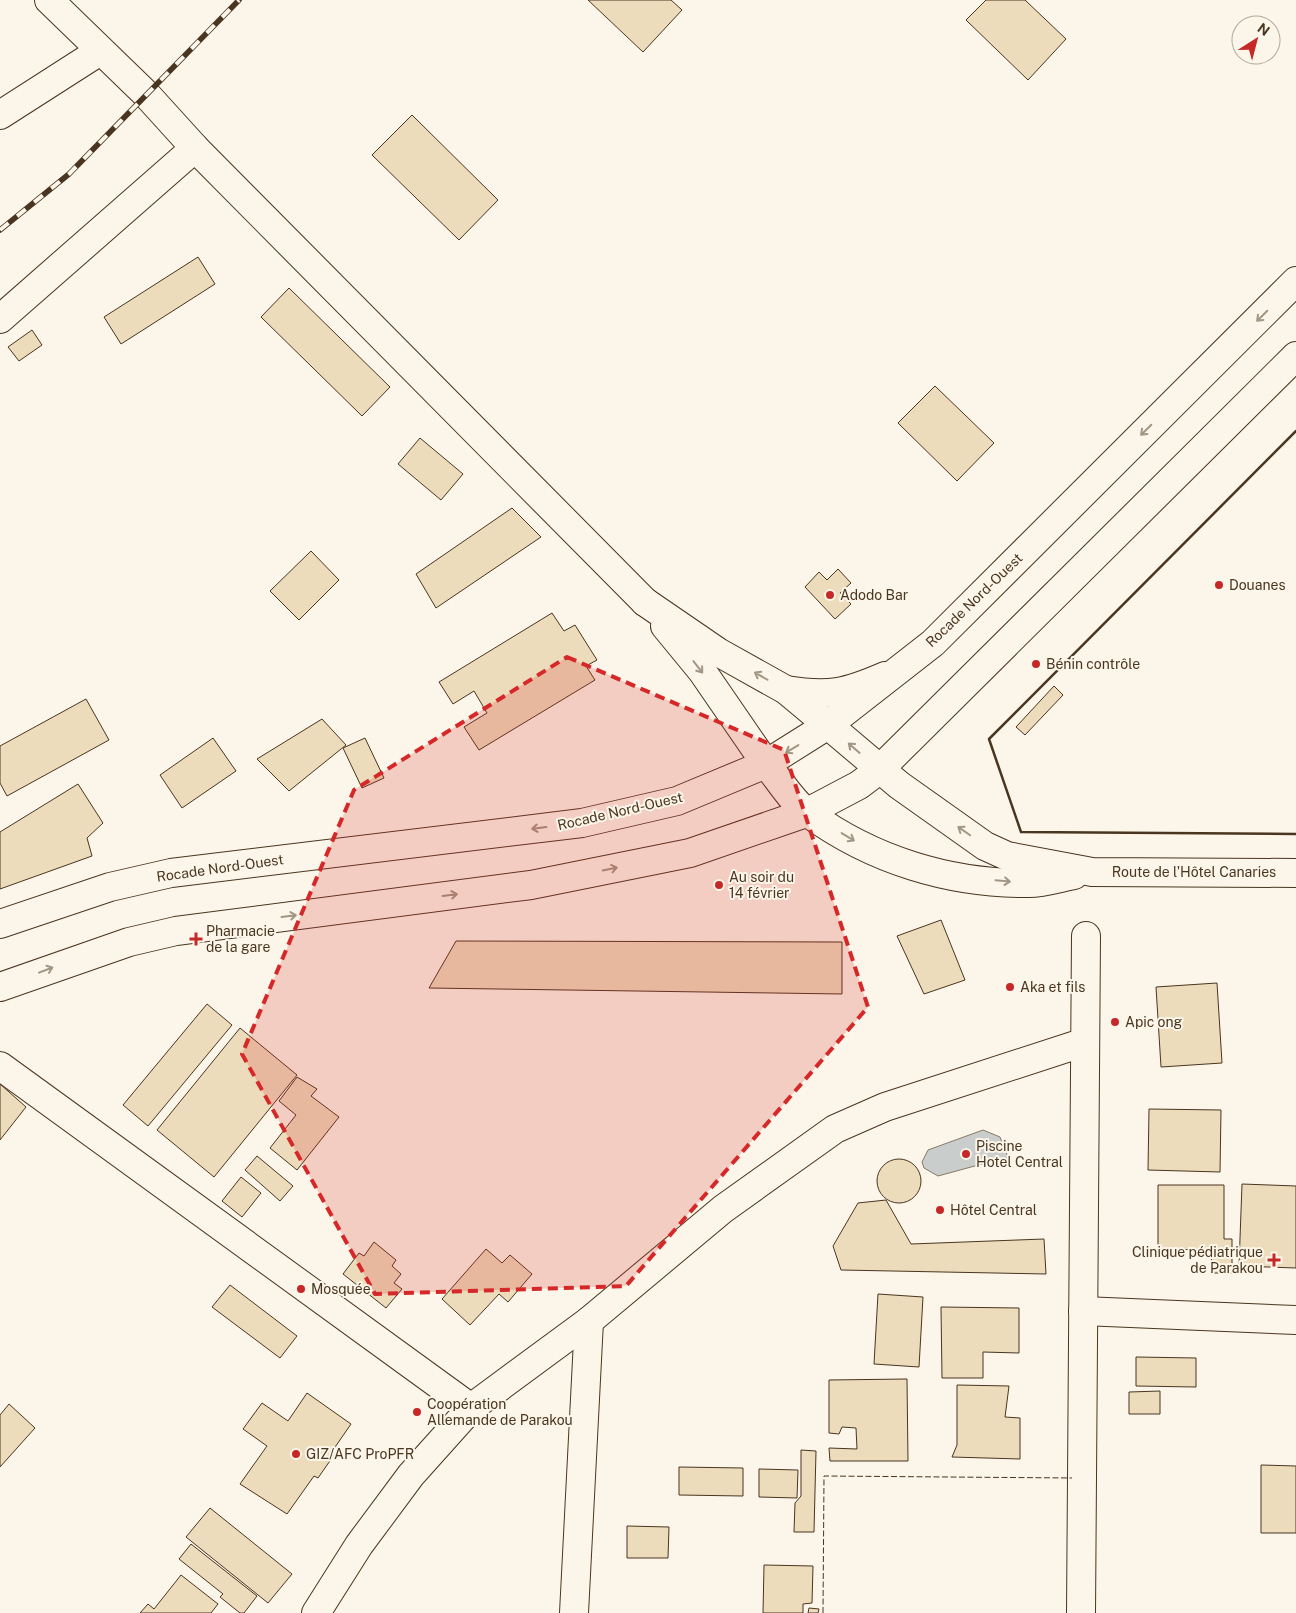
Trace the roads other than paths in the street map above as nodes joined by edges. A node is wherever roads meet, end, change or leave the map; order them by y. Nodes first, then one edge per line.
1 (49, 0) edge
2 (100, 51) junction
3 (0, 115) edge
4 (195, 148) junction
5 (1296, 281) edge
6 (0, 319) edge
7 (1296, 356) edge
8 (645, 602) junction
9 (896, 672) junction
10 (786, 690) junction
11 (828, 726) junction
12 (766, 764) junction
13 (880, 770) junction
14 (806, 813) junction
15 (1092, 872) junction
16 (1296, 873) edge
17 (0, 924) edge
18 (1086, 936) dead end
19 (0, 987) edge
20 (1085, 1042) junction
21 (0, 1066) edge
22 (1083, 1311) junction
23 (1296, 1320) edge
24 (589, 1321) junction
25 (471, 1408) junction
26 (316, 1613) edge
27 (574, 1613) edge
28 (1082, 1613) edge

1 - 2 street
2 - 3 street
2 - 4 street
4 - 6 street
4 - 8 street
5 -> 9 street, Rocade Nord-Ouest
7 - 13 street
10 -> 8 street
8 -> 12 street, Route de l'Hôtel Canaries
9 - 10 street
9 - 11 street, Rocade Nord-Ouest
10 - 11 street, Route de l'Hôtel Canaries
11 -> 12 street, Rocade Nord-Ouest
13 -> 11 street, Route de l'Hôtel Canaries
12 - 14 street, Route de l'Hôtel Canaries
12 -> 17 street, Rocade Nord-Ouest
13 - 14 street
15 -> 13 street, Route de l'Hôtel Canaries
14 -> 15 street, Route de l'Hôtel Canaries
19 -> 14 street
15 - 16 street, Route de l'Hôtel Canaries
18 - 20 street
20 - 22 street
20 - 24 street
21 - 25 street
22 - 23 street
22 - 28 street
24 - 25 street
24 - 27 street
25 - 26 street

